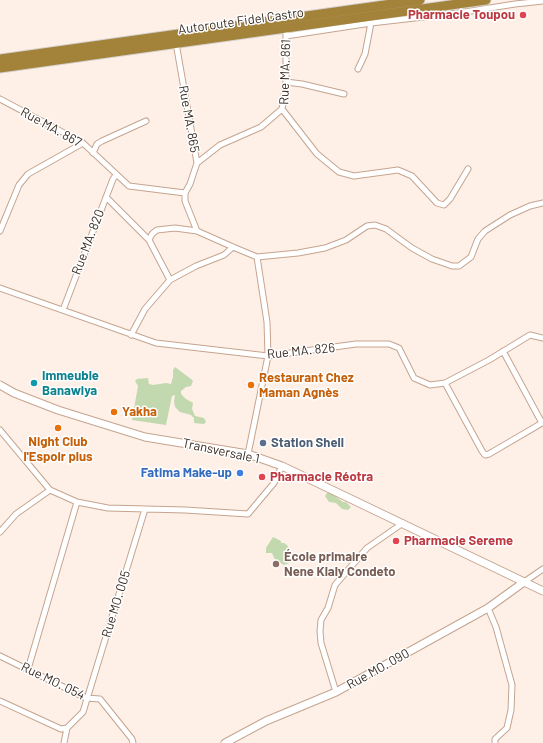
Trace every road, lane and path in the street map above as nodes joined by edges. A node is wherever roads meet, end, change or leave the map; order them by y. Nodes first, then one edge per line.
1 (420, 0) edge
2 (486, 0) edge
3 (543, 2) edge
4 (371, 24) junction
5 (286, 32) junction
6 (176, 44) junction
7 (0, 59) edge
8 (0, 68) edge
9 (358, 69) dead end
10 (286, 82) junction
11 (344, 94) dead end
12 (0, 100) edge
13 (282, 109) junction
14 (146, 121) dead end
15 (83, 143) junction
16 (93, 153) junction
17 (197, 163) junction
18 (468, 169) dead end
19 (116, 175) junction
20 (185, 193) junction
21 (106, 197) junction
22 (543, 203) edge
23 (0, 231) edge
24 (197, 231) junction
25 (149, 240) junction
26 (233, 248) junction
27 (257, 257) junction
28 (170, 280) junction
29 (0, 288) edge
30 (63, 310) junction
31 (131, 335) junction
32 (543, 338) edge
33 (503, 351) junction
34 (268, 356) junction
35 (445, 383) junction
36 (0, 385) edge
37 (0, 430) edge
38 (248, 454) junction
39 (282, 466) junction
40 (50, 490) junction
41 (77, 502) junction
42 (145, 509) junction
43 (402, 523) junction
44 (0, 532) edge
45 (543, 569) edge
46 (524, 582) junction
47 (543, 591) edge
48 (488, 608) junction
49 (0, 656) edge
50 (28, 669) junction
51 (336, 692) junction
52 (86, 698) junction
53 (0, 701) edge
54 (67, 728) junction
55 (64, 743) edge
56 (134, 743) edge
57 (228, 743) edge
58 (495, 743) edge

1 - 7 highway, Autoroute Fidel Castro
2 - 5 highway, Autoroute Fidel Castro
3 - 4 street
4 - 5 street
4 - 9 street
5 - 6 highway, Autoroute Fidel Castro
5 - 10 street, Rue MA. 861
6 - 8 highway, Autoroute Fidel Castro
6 - 17 street, Rue MA. 865
10 - 11 street
10 - 13 street, Rue MA. 861
12 - 15 street, Rue MA. 867
13 - 17 street
13 - 18 street, Rue MA. 861
14 - 16 street
15 - 16 street, Rue MA. 867
15 - 23 street
16 - 19 street, Rue MA. 867
17 - 20 street, Rue MA. 865
19 - 20 street, Rue MA. 867
19 - 21 street, Rue MA. 820
20 - 24 street
21 - 25 street
21 - 30 street, Rue MA. 820
22 - 27 street
24 - 25 street
24 - 26 street
25 - 28 street
26 - 27 street
26 - 28 street
27 - 34 street
28 - 31 street
29 - 30 street, Rue MA. 826
30 - 31 street, Rue MA. 826
31 - 34 street, Rue MA. 826
32 - 33 street, Rue MA. 826
33 - 35 street, Rue MA. 826
33 - 35 street
34 - 35 street, Rue MA. 826
34 - 38 street
36 - 38 main road, Transversale 1
37 - 40 street
38 - 39 main road, Transversale 1
39 - 42 street
39 - 43 main road, Transversale 1
40 - 41 street
40 - 44 street
41 - 42 street
41 - 50 street
42 - 52 street, Rue MO. 005
43 - 46 main road, Transversale 1
43 - 51 street
45 - 46 street
46 - 47 main road, Transversale 1
46 - 48 main road, Rue MO. 090
48 - 51 main road, Rue MO. 090
48 - 58 street
49 - 50 street, Rue MO. 054
50 - 52 street, Rue MO. 054
51 - 57 main road, Rue MO. 090
52 - 54 street, Rue MO. 005
52 - 56 street, Rue MO. 054
53 - 54 street
54 - 55 street

